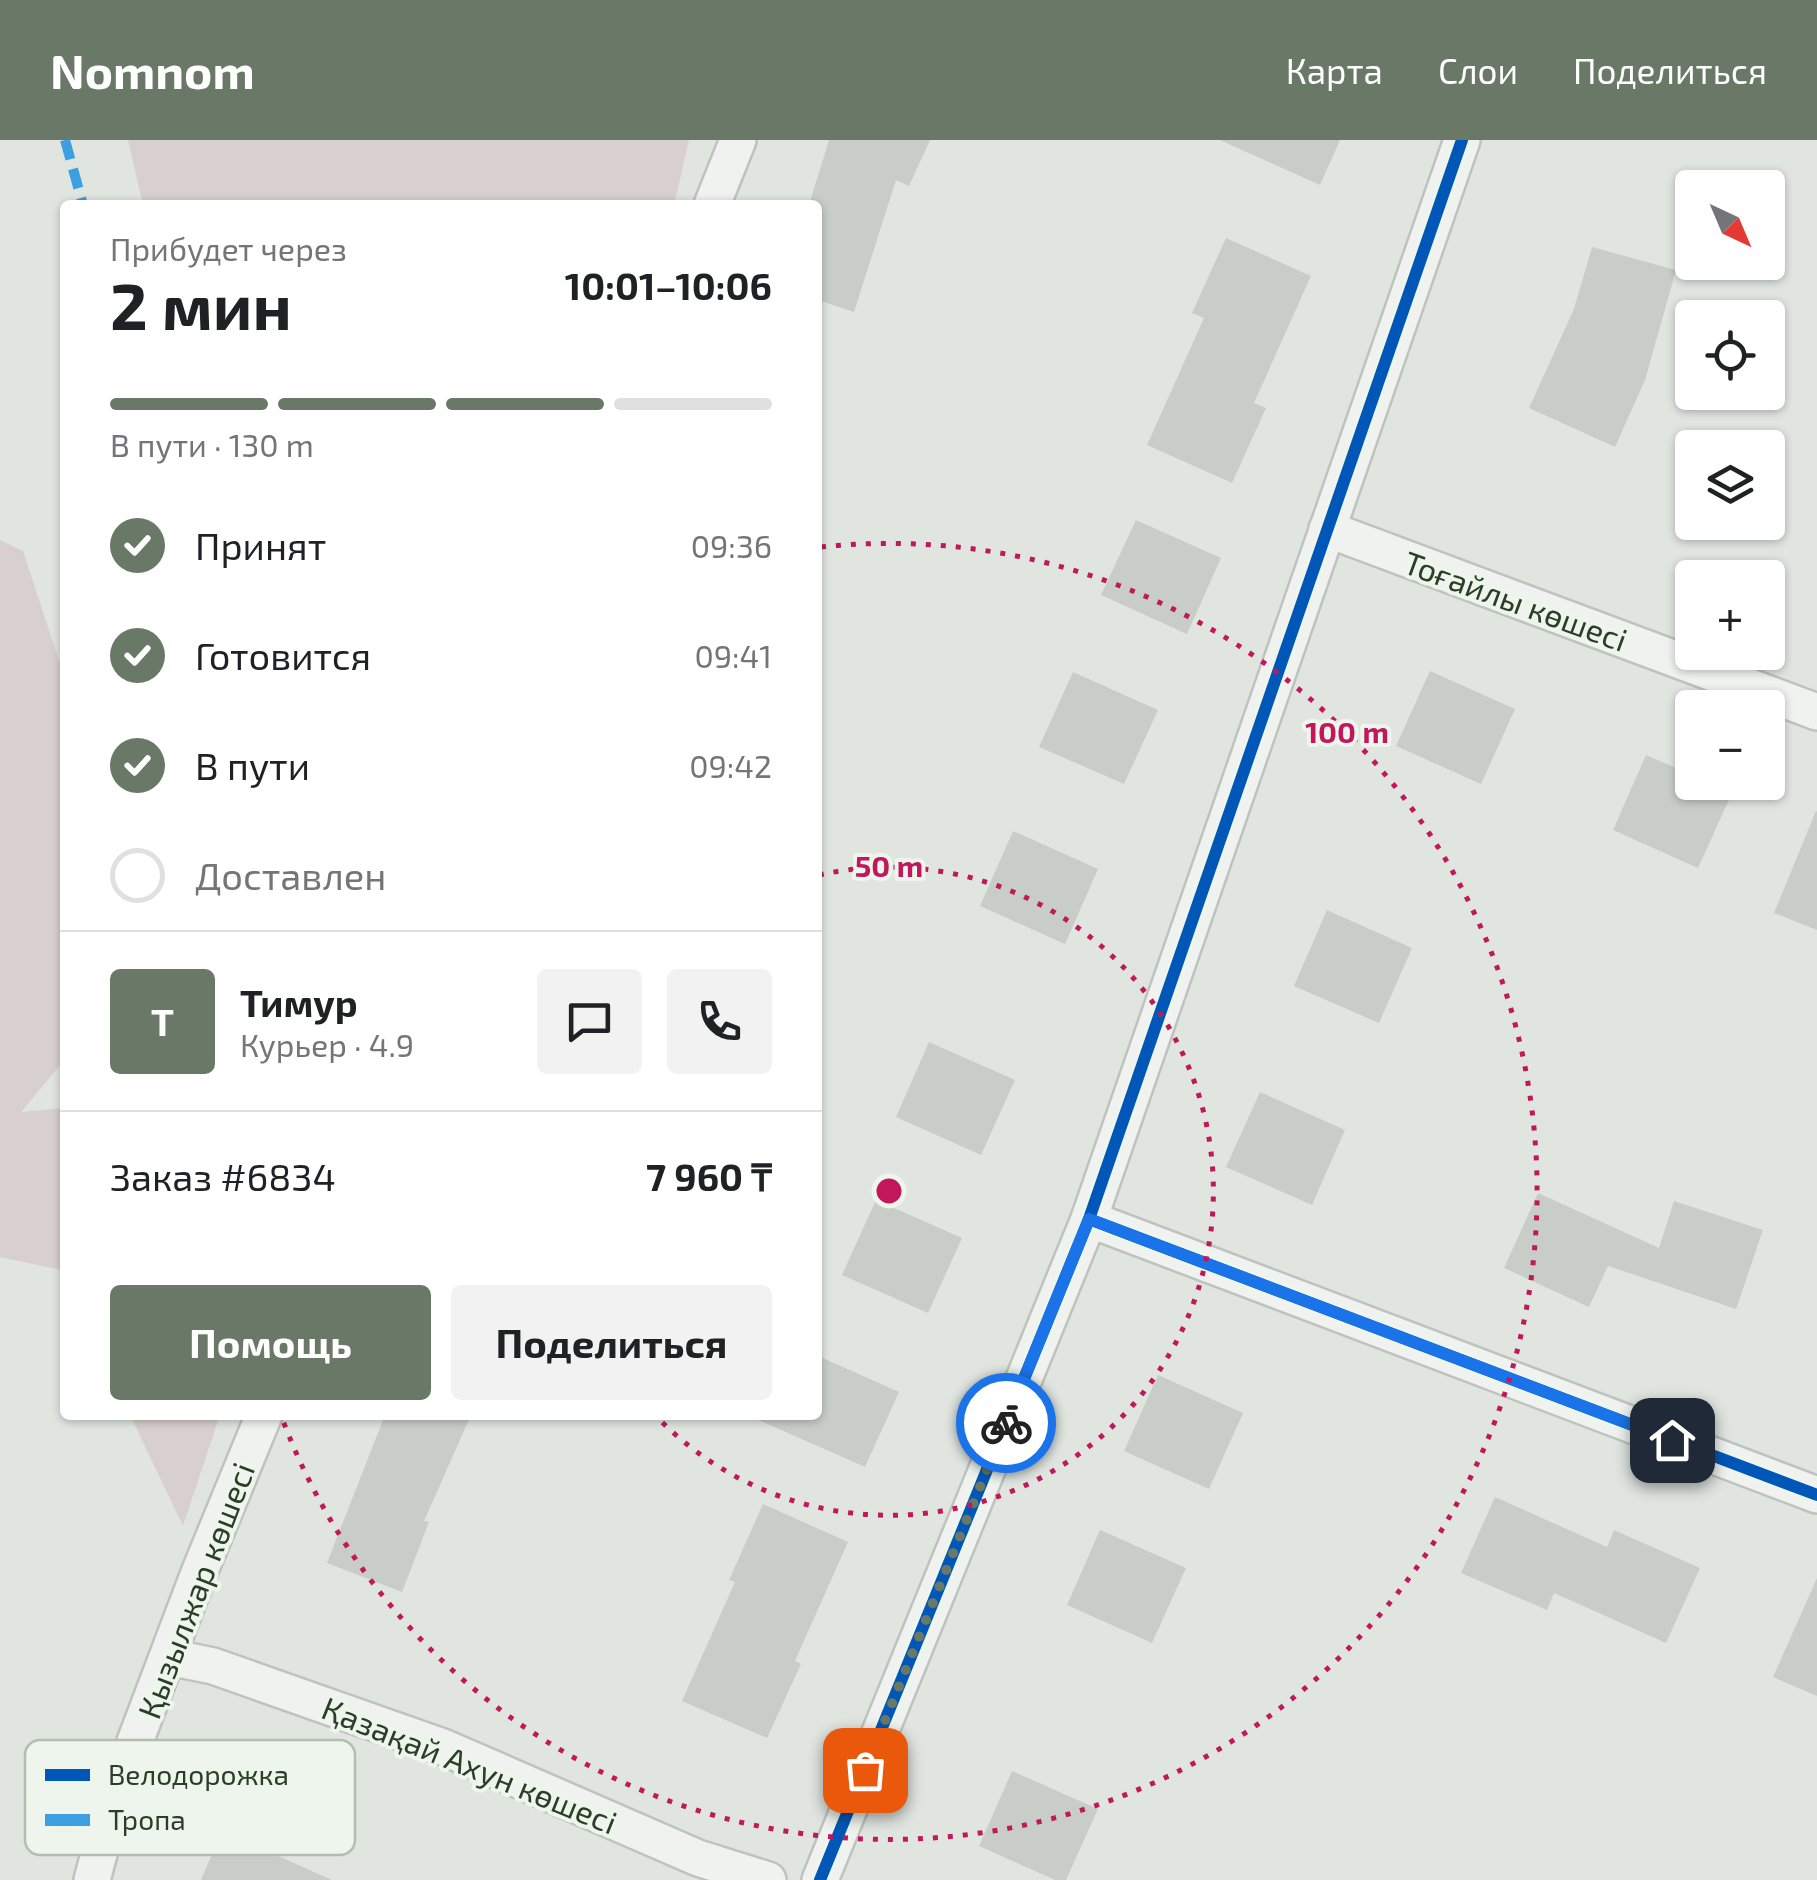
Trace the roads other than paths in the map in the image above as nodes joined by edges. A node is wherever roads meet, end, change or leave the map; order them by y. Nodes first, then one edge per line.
1 (738, 140) edge
2 (1462, 140) edge
3 (714, 200) edge
4 (1327, 530) junction
5 (1817, 712) edge
6 (1089, 1219) junction
7 (262, 1420) edge
8 (1817, 1495) edge
9 (168, 1658) junction
10 (136, 1740) edge
11 (99, 1855) edge
12 (92, 1880) edge
13 (768, 1880) edge
14 (820, 1880) edge

1 - 3 street
2 - 4 street
4 - 5 street, Тоғайлы көшесі
4 - 6 street
6 - 8 street
6 - 14 street
7 - 9 street, Қызылжар көшесі
9 - 10 street, Қызылжар көшесі
9 - 13 street, Қазақай Ахун көшесі
11 - 12 street, Қызылжар көшесі

